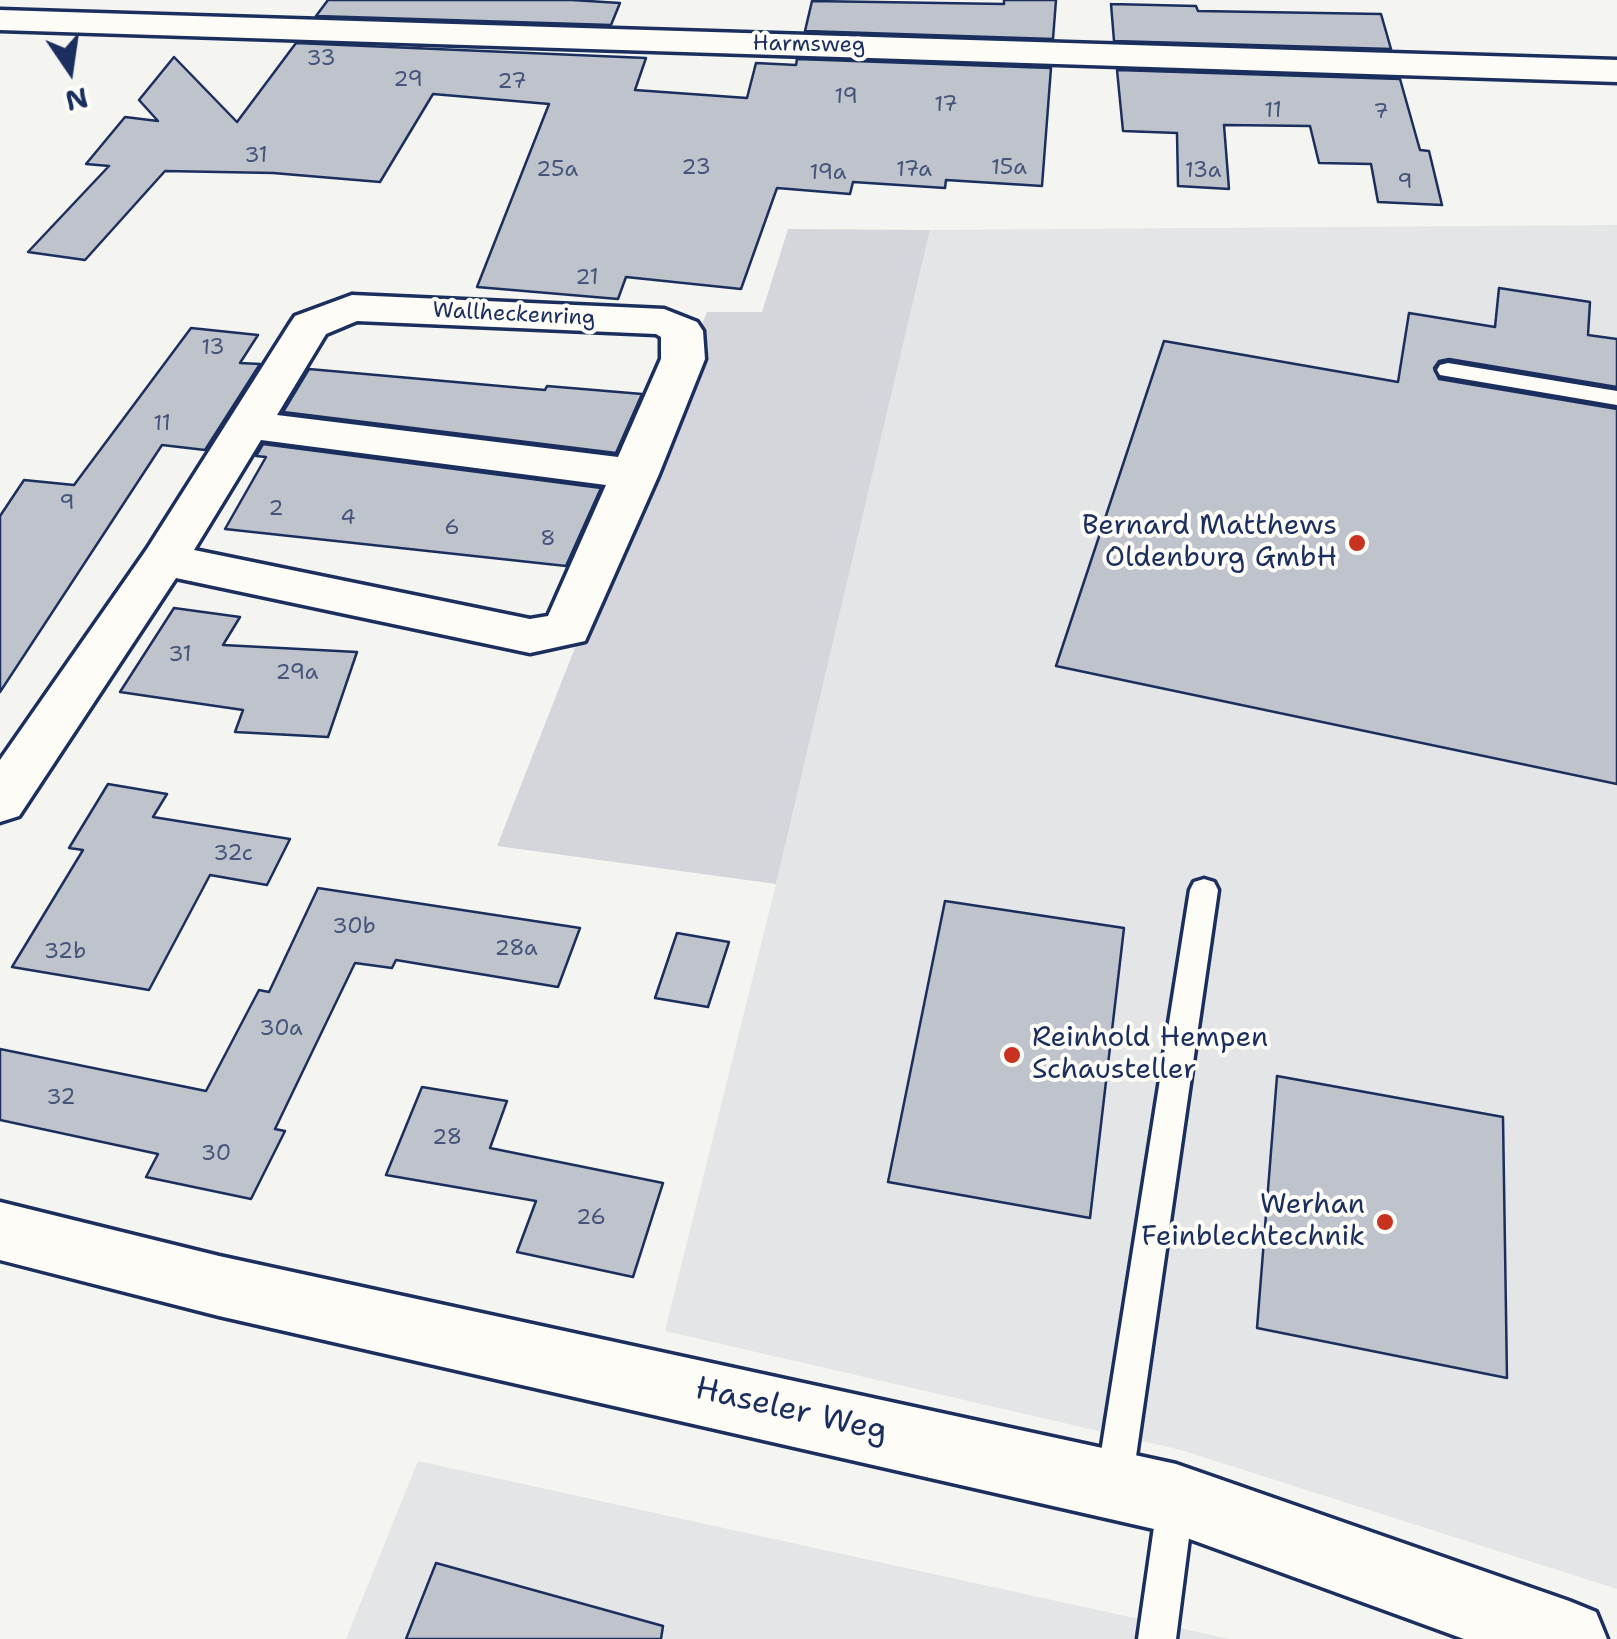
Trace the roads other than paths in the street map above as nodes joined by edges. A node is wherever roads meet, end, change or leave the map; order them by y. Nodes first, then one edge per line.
1 (0, 20) edge
2 (1617, 71) edge
3 (1448, 370) dead end
4 (1617, 398) edge
5 (250, 425) junction
6 (636, 474) junction
7 (164, 560) junction
8 (0, 802) edge
9 (1204, 890) dead end
10 (0, 1231) edge
11 (1145, 1491) junction
12 (1158, 1639) edge
13 (1569, 1639) edge

1 - 2 street, Harmsweg
3 - 4 lane
5 - 6 street
5 - 6 street, Wallheckenring
5 - 7 street, Wallheckenring
6 - 7 street, Wallheckenring
7 - 8 street, Wallheckenring
9 - 11 lane
10 - 11 street, Haseler Weg
11 - 12 lane
11 - 13 street, Haseler Weg

